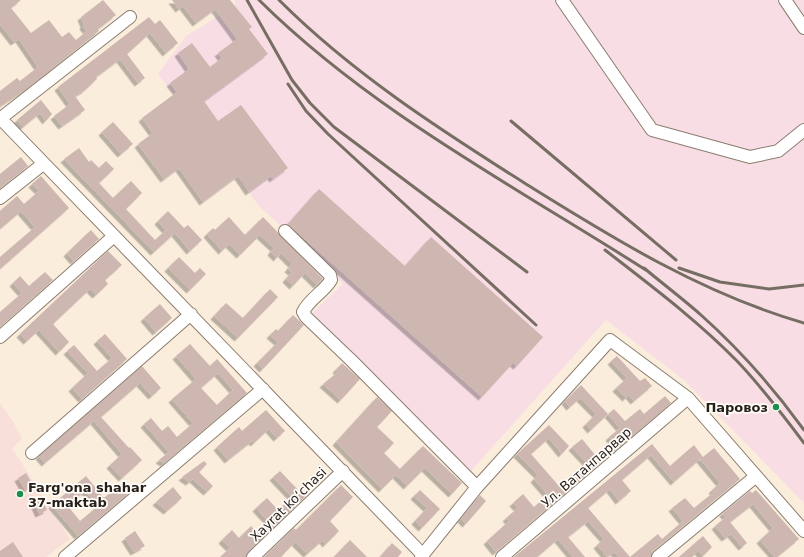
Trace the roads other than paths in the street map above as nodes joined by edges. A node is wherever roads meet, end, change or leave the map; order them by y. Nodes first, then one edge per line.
1 (562, 0) edge
2 (785, 0) edge
3 (130, 17) dead end
4 (804, 28) edge
5 (0, 118) edge
6 (804, 130) edge
7 (44, 164) junction
8 (0, 198) edge
9 (285, 231) dead end
10 (114, 236) junction
11 (191, 314) junction
12 (0, 337) edge
13 (263, 389) junction
14 (688, 398) junction
15 (32, 453) dead end
16 (343, 471) junction
17 (755, 477) junction
18 (477, 487) junction
19 (804, 532) edge
20 (422, 556) edge
21 (65, 557) edge
22 (253, 557) edge
23 (502, 557) edge
24 (658, 557) edge

1 - 6 street
2 - 4 street
3 - 5 street
5 - 7 street
7 - 8 street
7 - 10 street
9 - 18 street
10 - 11 street
10 - 12 street
11 - 13 street
11 - 15 street
13 - 16 street
13 - 21 street
14 - 17 street
14 - 18 street
14 - 23 street, Ул. Ватанпарвар
16 - 20 street
16 - 22 street, Xayrat koʻchasi
17 - 19 street
17 - 24 street
18 - 20 street

